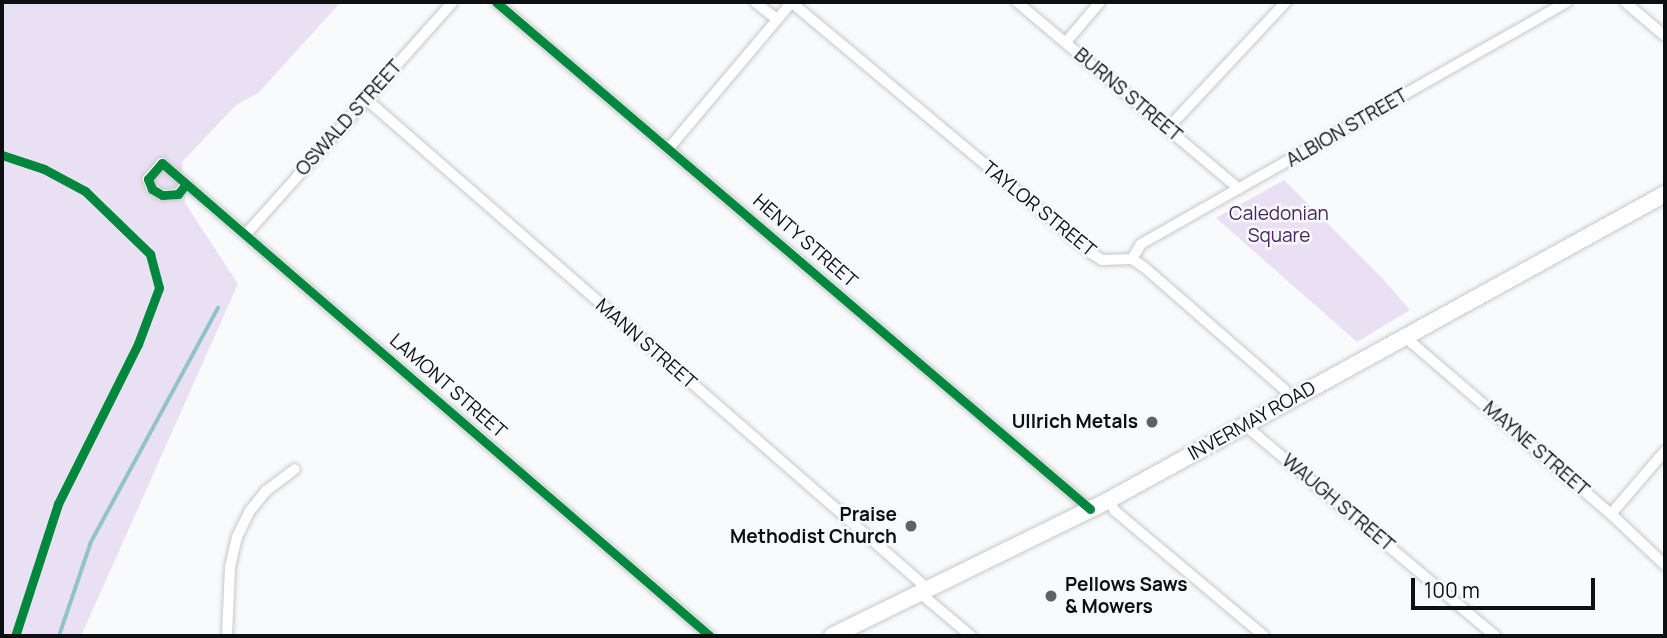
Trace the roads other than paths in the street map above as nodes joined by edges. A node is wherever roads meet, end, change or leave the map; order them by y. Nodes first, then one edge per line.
1 (453, 2) edge
2 (496, 2) edge
3 (755, 2) edge
4 (792, 2) edge
5 (1017, 2) edge
6 (1100, 2) edge
7 (1286, 2) edge
8 (1567, 2) edge
9 (1625, 2) edge
10 (777, 19) junction
11 (1665, 36) edge
12 (1066, 42) junction
13 (366, 99) junction
14 (1168, 128) junction
15 (669, 148) junction
16 (186, 184) junction
17 (1239, 189) junction
18 (1665, 194) edge
19 (246, 234) junction
20 (1132, 260) junction
21 (1406, 334) junction
22 (1290, 400) junction
23 (1248, 423) junction
24 (1665, 451) edge
25 (295, 469) dead end
26 (1109, 500) junction
27 (1090, 509) junction
28 (1611, 514) junction
29 (1665, 565) edge
30 (924, 591) junction
31 (226, 636) edge
32 (710, 636) edge
33 (832, 636) edge
34 (971, 636) edge
35 (1264, 636) edge
36 (1495, 636) edge

1 - 13 street, OSWALD STREET
2 - 15 street, HENTY STREET
3 - 10 street
4 - 10 street
4 - 20 street, TAYLOR STREET
5 - 12 street, BURNS STREET
6 - 12 street
7 - 14 street
8 - 17 street, ALBION STREET
9 - 11 street
10 - 15 street
12 - 14 street, BURNS STREET
13 - 19 street, OSWALD STREET
13 - 30 street, MANN STREET
14 - 17 street, BURNS STREET
15 - 27 street, HENTY STREET
16 - 16 street, LAMONT STREET
16 - 19 street, LAMONT STREET
17 - 20 street, ALBION STREET
18 - 21 main road, INVERMAY ROAD
19 - 32 street, LAMONT STREET
20 - 22 street
21 - 22 main road, INVERMAY ROAD
21 - 28 street, MAYNE STREET
22 - 23 main road, INVERMAY ROAD
23 - 26 main road, INVERMAY ROAD
23 - 36 street, WAUGH STREET
24 - 28 street
25 - 31 street
26 - 27 main road, INVERMAY ROAD
26 - 35 street
27 - 30 main road, INVERMAY ROAD
28 - 29 street, MAYNE STREET
30 - 33 main road, INVERMAY ROAD
30 - 34 street, MANN STREET

